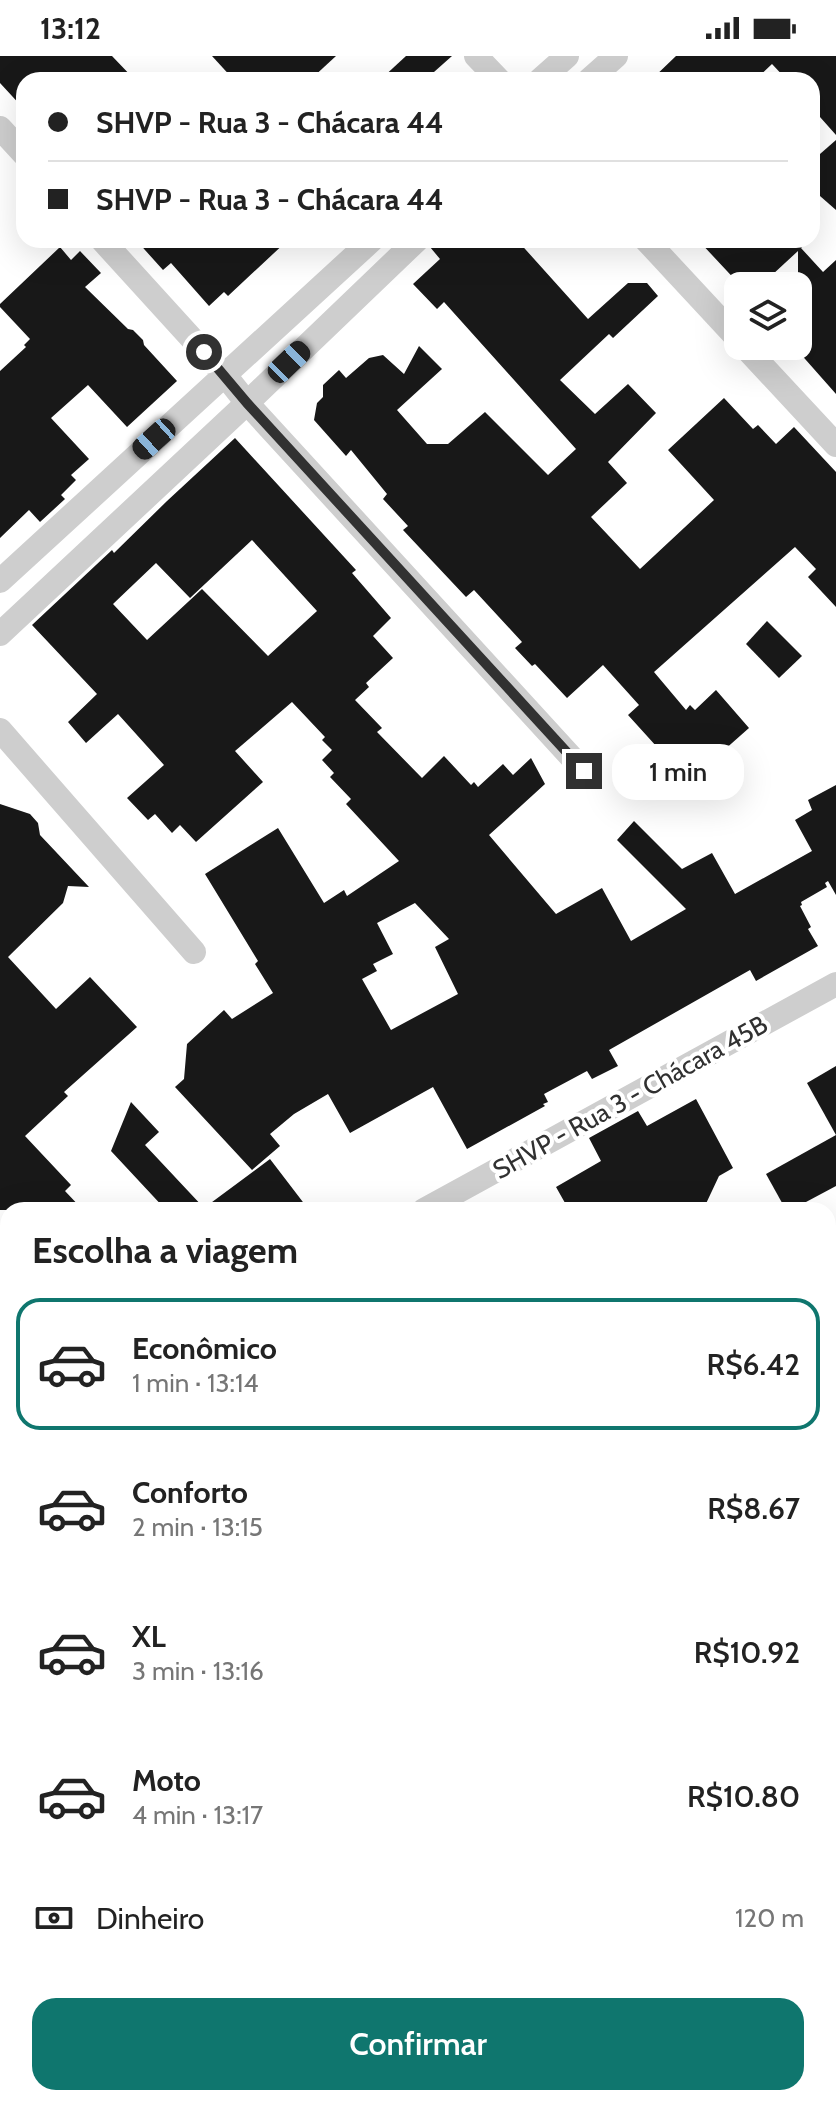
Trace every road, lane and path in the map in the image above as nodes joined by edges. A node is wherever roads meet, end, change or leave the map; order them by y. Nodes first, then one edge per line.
1 (476, 56) edge
2 (567, 56) edge
3 (616, 56) edge
4 (491, 72) edge
5 (549, 72) edge
6 (598, 72) edge
7 (0, 128) edge
8 (16, 145) edge
9 (109, 248) edge
10 (363, 248) edge
11 (409, 248) edge
12 (653, 248) edge
13 (724, 324) edge
14 (757, 360) edge
15 (224, 374) junction
16 (247, 403) junction
17 (836, 445) edge
18 (0, 581) edge
19 (0, 634) edge
20 (0, 730) edge
21 (584, 771) dead end
22 (194, 952) dead end
23 (836, 984) edge
24 (439, 1202) edge

1 - 4 street
2 - 5 street
3 - 6 street
7 - 8 street
9 - 15 street
10 - 15 street
11 - 16 street
12 - 13 street
14 - 17 street
15 - 16 street
15 - 18 street
16 - 19 street
16 - 21 street
20 - 22 street
23 - 24 street, SHVP - Rua 3 - Chácara 45B

